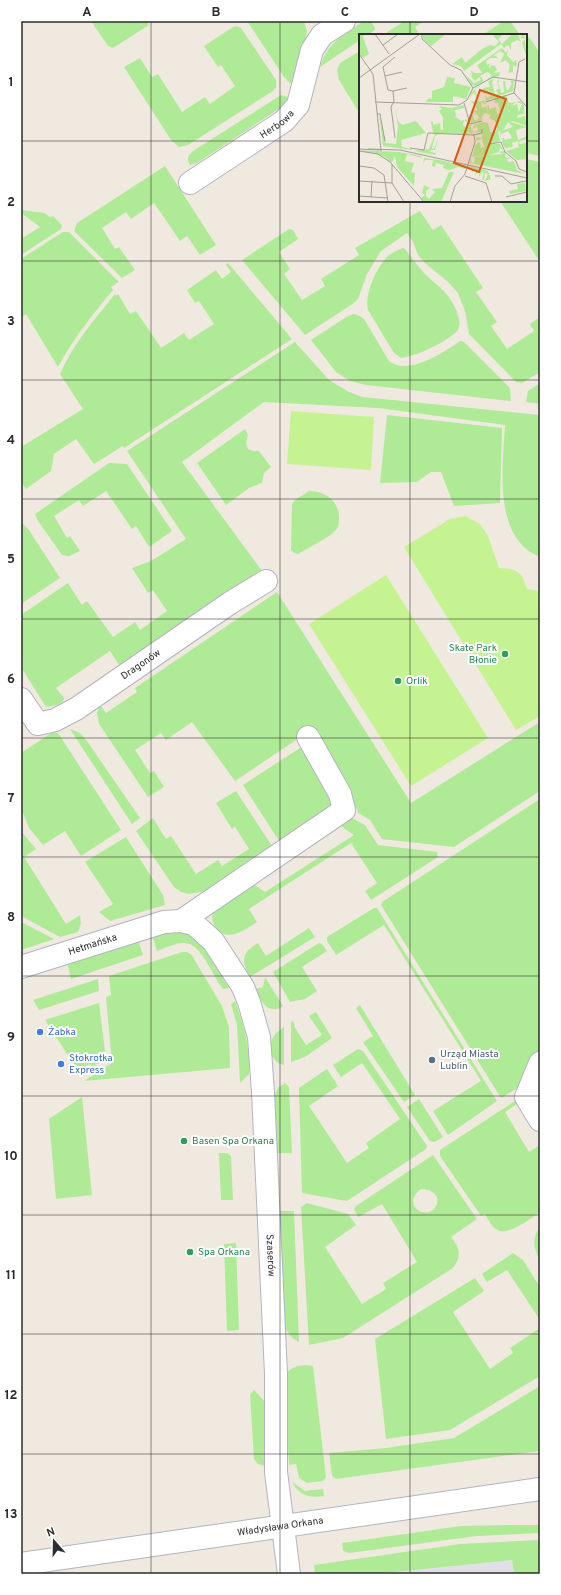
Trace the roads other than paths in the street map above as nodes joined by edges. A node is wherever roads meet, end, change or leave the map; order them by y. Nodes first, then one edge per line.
1 (344, 21) edge
2 (190, 183) dead end
3 (266, 581) dead end
4 (21, 699) edge
5 (308, 737) dead end
6 (172, 921) junction
7 (21, 968) edge
8 (540, 1063) edge
9 (540, 1120) edge
10 (540, 1489) edge
11 (283, 1526) junction
12 (21, 1564) edge
13 (289, 1574) edge

1 - 2 street, Herbowa
3 - 4 street, Dragonów
5 - 6 street, Hetmańska
6 - 7 street, Hetmańska
6 - 11 street, Szaserów
8 - 9 street
10 - 11 street, Władysława Orkana
11 - 12 street, Władysława Orkana
11 - 13 street, Szaserów

